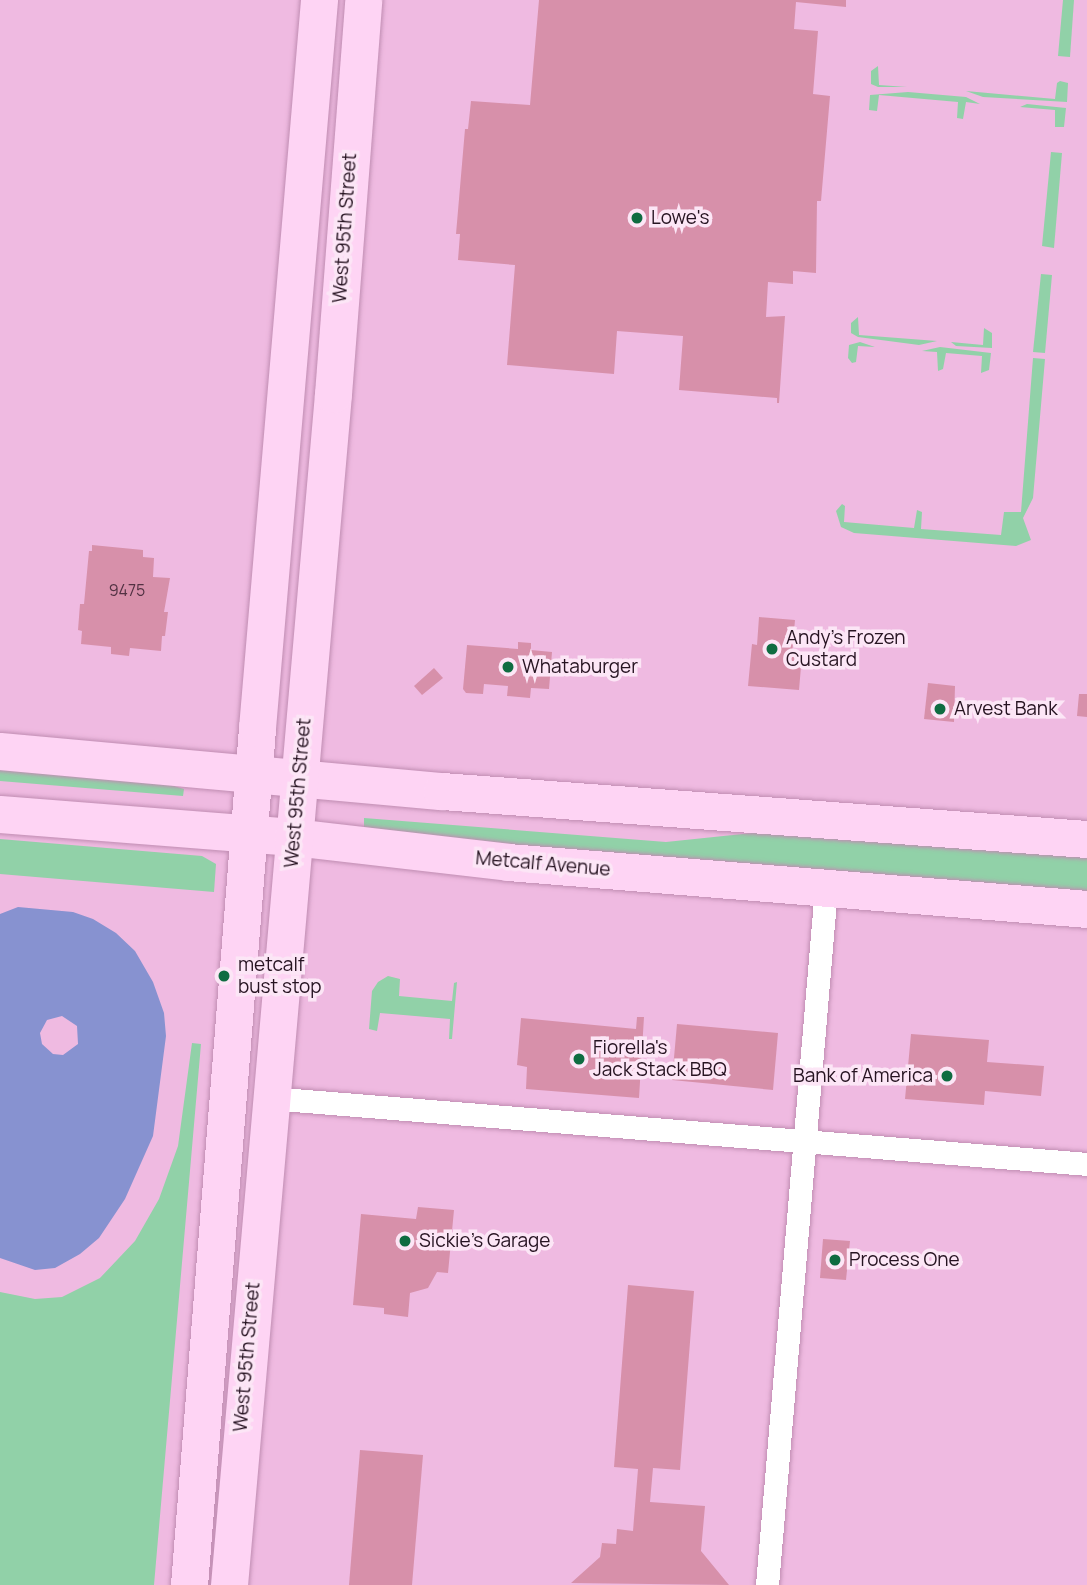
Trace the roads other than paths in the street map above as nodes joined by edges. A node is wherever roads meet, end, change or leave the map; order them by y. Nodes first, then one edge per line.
1 (319, 0) edge
2 (363, 0) edge
3 (301, 205) junction
4 (333, 394) junction
5 (0, 751) edge
6 (254, 775) junction
7 (298, 779) junction
8 (0, 814) edge
9 (249, 834) junction
10 (293, 837) junction
11 (1087, 839) edge
12 (826, 888) junction
13 (1087, 909) edge
14 (269, 1098) junction
15 (805, 1141) junction
16 (1087, 1164) edge
17 (189, 1585) edge
18 (229, 1585) edge
19 (767, 1585) edge

1 - 3 main road, West 95th Street
2 - 4 main road, West 95th Street
3 - 4 main road
3 - 6 main road, West 95th Street
4 - 7 main road, West 95th Street
5 - 6 main road
6 - 7 main road
6 - 9 main road, West 95th Street
7 - 10 main road, West 95th Street
7 - 11 main road
8 - 9 main road, Metcalf Avenue
9 - 10 main road, Metcalf Avenue
9 - 17 main road, West 95th Street
10 - 12 main road, Metcalf Avenue
10 - 14 main road, West 95th Street
12 - 13 main road, Metcalf Avenue
12 - 15 street
14 - 15 street
14 - 18 main road, West 95th Street
15 - 16 street
15 - 19 street

